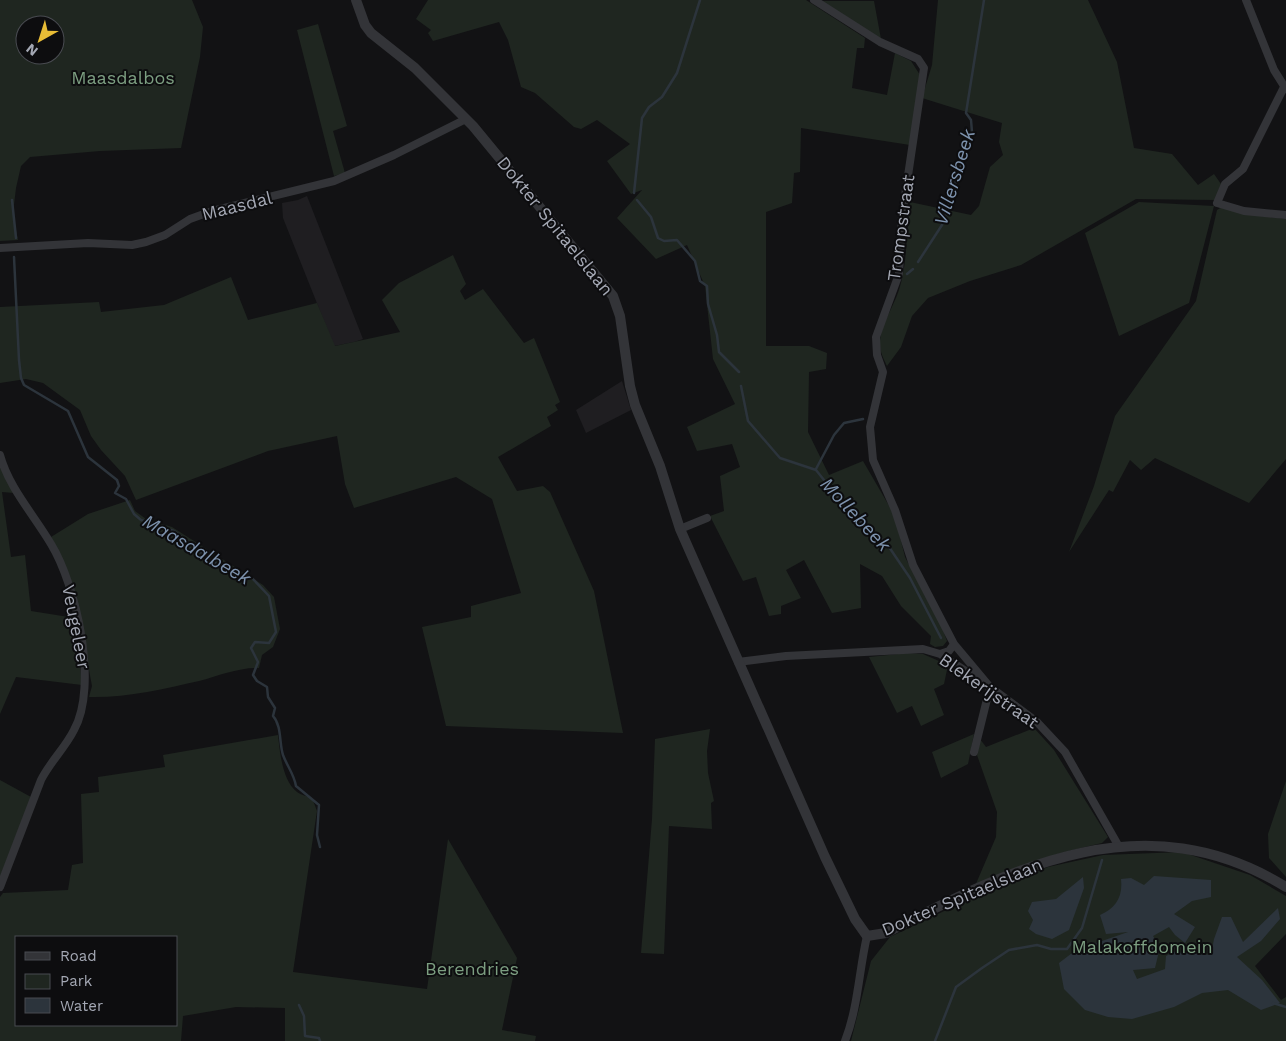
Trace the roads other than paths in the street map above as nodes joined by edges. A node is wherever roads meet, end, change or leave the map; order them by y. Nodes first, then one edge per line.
1 (356, 0) edge
2 (814, 0) edge
3 (1246, 0) edge
4 (1285, 88) edge
5 (466, 119) junction
6 (1286, 215) edge
7 (0, 248) edge
8 (0, 455) edge
9 (707, 518) dead end
10 (680, 529) junction
11 (954, 644) junction
12 (940, 654) junction
13 (738, 662) junction
14 (990, 687) junction
15 (974, 752) dead end
16 (1118, 845) junction
17 (0, 887) edge
18 (1286, 888) edge
19 (867, 936) junction
20 (845, 1041) edge

1 - 5 street, Dokter Spitaelslaan
2 - 11 street, Trompstraat
3 - 4 street
4 - 6 street
5 - 7 street, Maasdal
5 - 10 street, Dokter Spitaelslaan
8 - 17 street, Veugeleer
9 - 10 street
10 - 13 street, Dokter Spitaelslaan
11 - 12 street
11 - 14 street, Trompstraat
12 - 13 street, Blekerijstraat
12 - 14 street, Blekerijstraat
13 - 19 street, Dokter Spitaelslaan
14 - 15 street
14 - 16 street, Blekerijstraat
16 - 18 street, Dokter Spitaelslaan
16 - 19 street, Dokter Spitaelslaan
19 - 20 street

